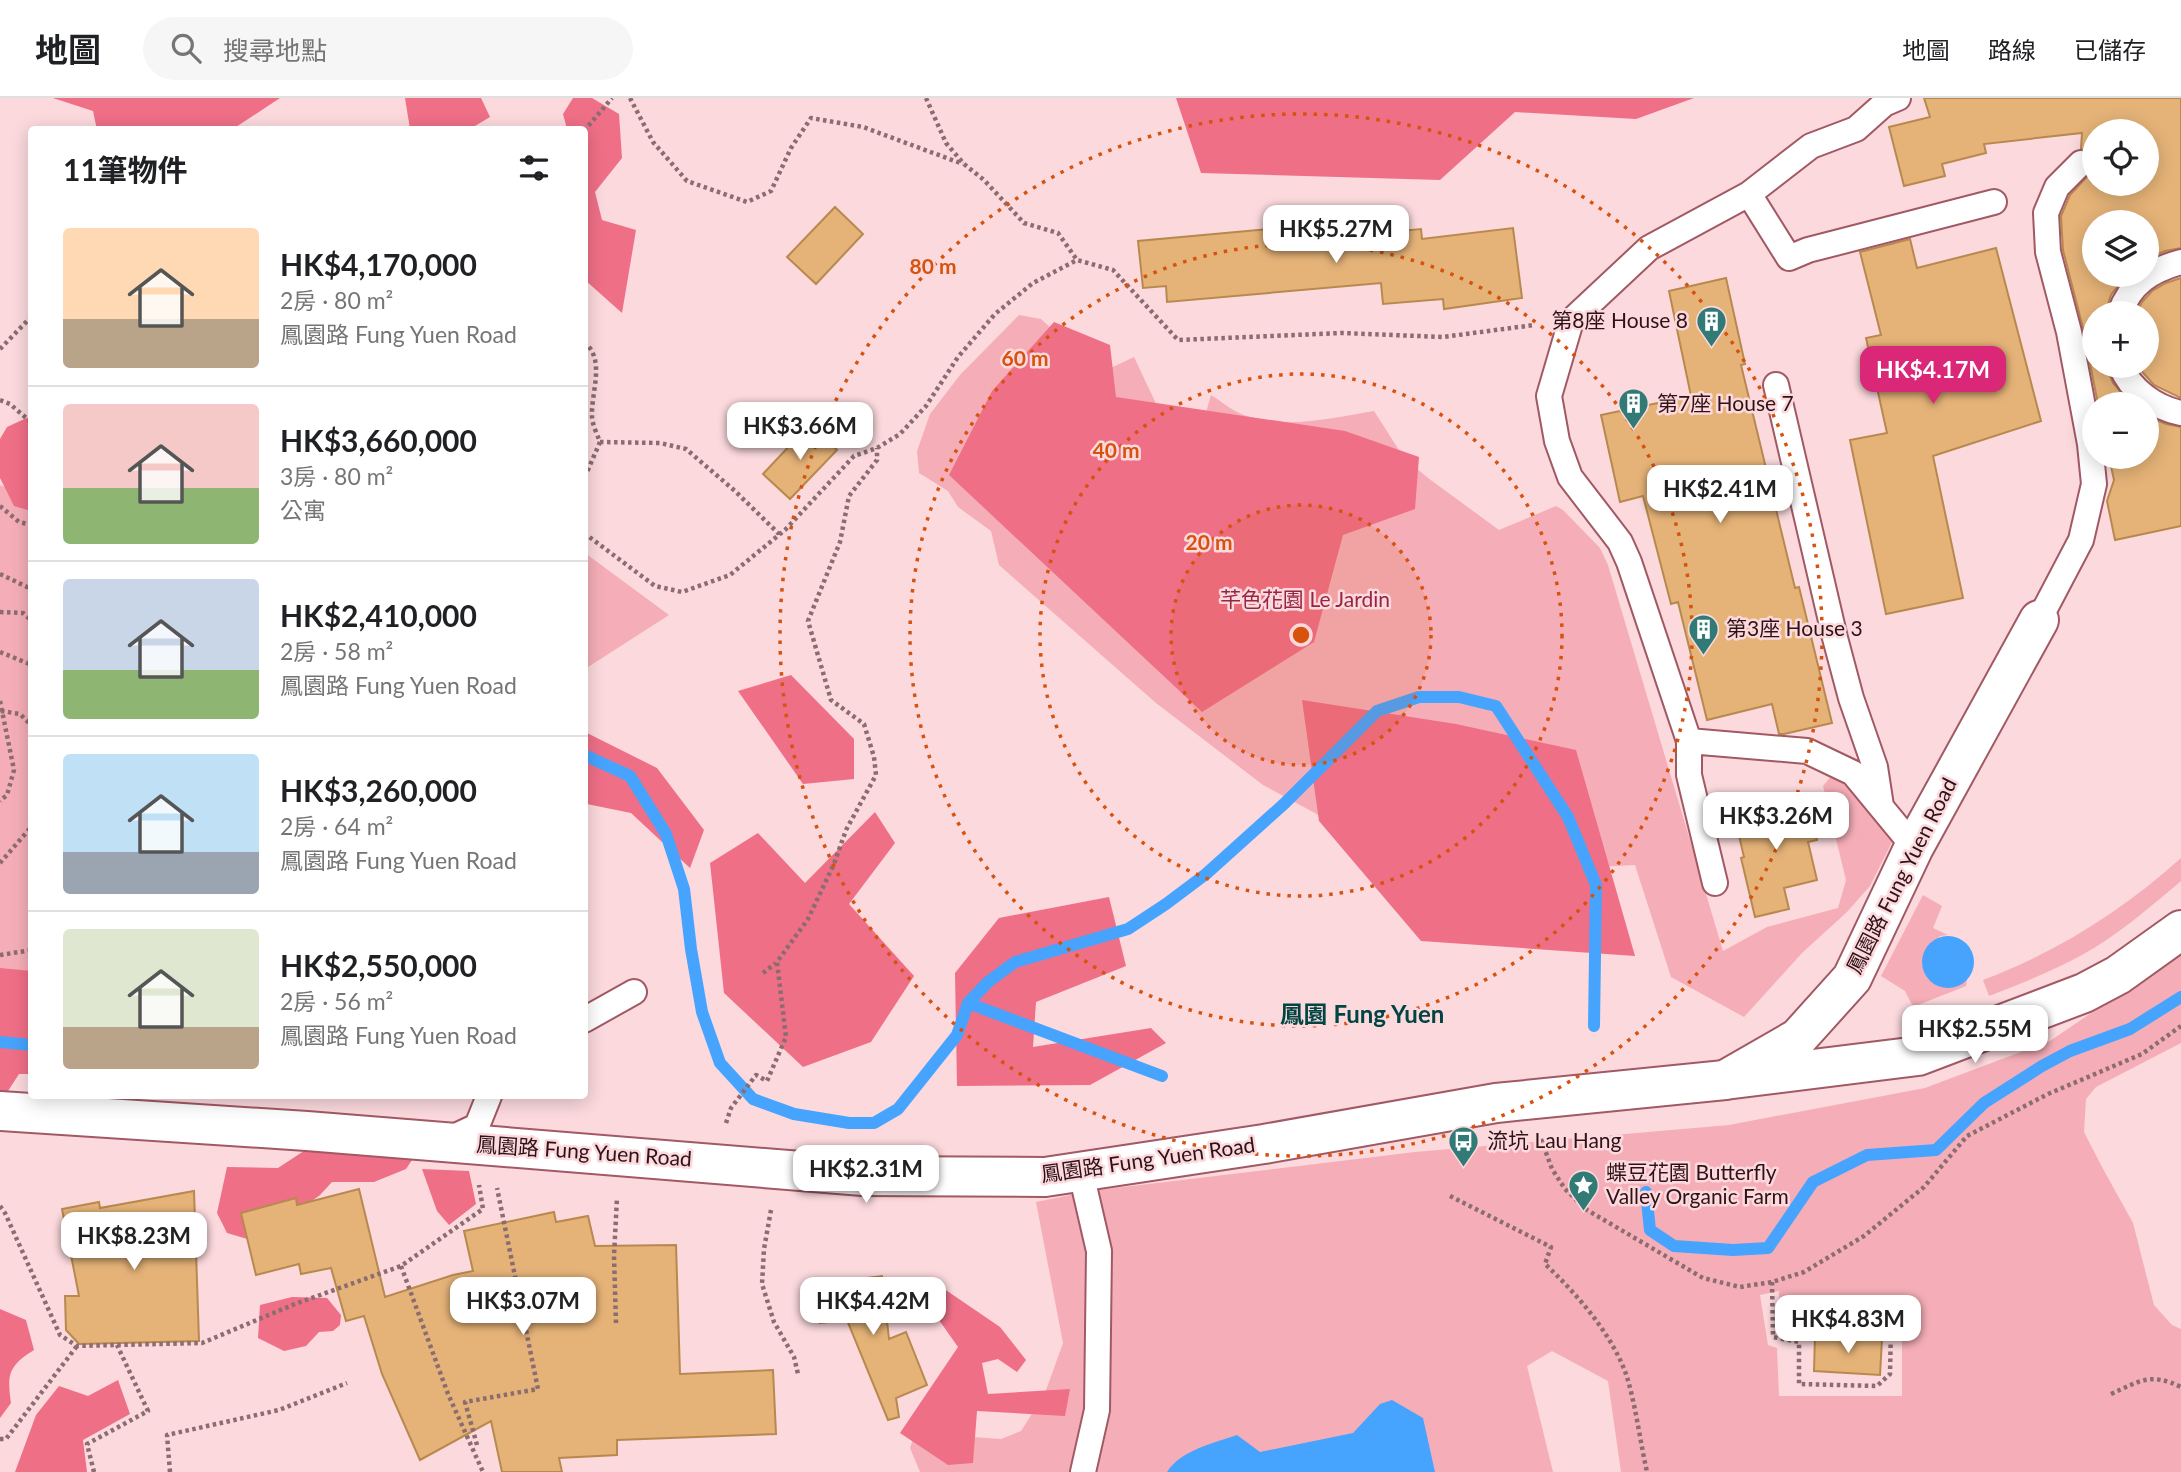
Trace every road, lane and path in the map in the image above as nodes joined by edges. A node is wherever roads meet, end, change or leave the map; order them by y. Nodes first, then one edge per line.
1 (614, 98) edge
2 (630, 98) edge
3 (926, 98) edge
4 (1898, 98) edge
5 (588, 127) edge
6 (2081, 163) dead end
7 (964, 164) junction
8 (1749, 194) junction
9 (1994, 202) dead end
10 (1077, 260) junction
11 (2181, 261) edge
12 (2124, 301) edge
13 (28, 320) edge
14 (1571, 321) junction
15 (588, 345) edge
16 (0, 349) edge
17 (2129, 378) edge
18 (1776, 385) dead end
19 (0, 400) edge
20 (2181, 413) edge
21 (28, 420) edge
22 (600, 442) junction
23 (877, 448) junction
24 (588, 470) edge
25 (0, 506) edge
26 (28, 524) edge
27 (779, 535) junction
28 (588, 536) edge
29 (0, 573) edge
30 (28, 587) edge
31 (0, 612) edge
32 (28, 617) edge
33 (2039, 620) joint
34 (0, 652) edge
35 (28, 663) edge
36 (0, 701) edge
37 (1, 711) edge
38 (28, 722) edge
39 (1689, 741) junction
40 (0, 801) edge
41 (1881, 806) junction
42 (28, 831) edge
43 (1914, 847) junction
44 (0, 863) edge
45 (1715, 883) dead end
46 (2181, 930) edge
47 (28, 951) edge
48 (0, 955) edge
49 (777, 962) junction
50 (763, 973) dead end
51 (634, 992) dead end
52 (588, 1018) edge
53 (2181, 1026) edge
54 (1725, 1080) junction
55 (488, 1099) edge
56 (731, 1108) dead end
57 (0, 1111) edge
58 (1539, 1135) dead end
59 (457, 1143) junction
60 (772, 1168) junction
61 (1081, 1173) junction
62 (496, 1183) dead end
63 (617, 1194) dead end
64 (1450, 1196) dead end
65 (0, 1206) edge
66 (401, 1266) junction
67 (1772, 1282) junction
68 (616, 1323) dead end
69 (1799, 1342) junction
70 (117, 1345) junction
71 (77, 1346) junction
72 (798, 1374) dead end
73 (347, 1383) dead end
74 (2181, 1387) edge
75 (2111, 1394) dead end
76 (0, 1439) edge
77 (477, 1446) dead end
78 (94, 1472) edge
79 (170, 1472) edge
80 (483, 1472) edge
81 (1083, 1472) edge
82 (1647, 1472) edge

1 - 5 path
2 - 7 path
3 - 7 path
4 - 8 lane
6 - 33 lane
7 - 10 path
8 - 9 lane
8 - 14 lane
10 - 14 path
10 - 23 path
11 - 12 lane
13 - 16 path
14 - 39 lane
15 - 22 path
17 - 20 lane
18 - 41 lane
19 - 21 path
22 - 24 path
22 - 27 path
23 - 27 path
23 - 49 path
25 - 26 path
27 - 28 path
29 - 30 path
31 - 32 path
33 - 43 street, 鳳園路 Fung Yuen Road
34 - 35 path
36 - 37 path
37 - 38 path
37 - 40 path
39 - 41 lane
39 - 45 lane
41 - 43 lane
42 - 44 path
43 - 54 street, 鳳園路 Fung Yuen Road
46 - 54 street
47 - 48 path
49 - 50 path
49 - 56 path
51 - 52 lane
53 - 67 path
54 - 61 street, 鳳園路 Fung Yuen Road
55 - 59 lane
57 - 59 street, 鳳園路 Fung Yuen Road
58 - 67 path
59 - 60 street, 鳳園路 Fung Yuen Road
59 - 66 path
60 - 61 street, 鳳園路 Fung Yuen Road
60 - 72 path
61 - 81 lane
62 - 77 path
63 - 68 path
64 - 82 path
65 - 71 path
66 - 70 path
66 - 80 path
67 - 69 path
69 - 69 path
70 - 71 path
70 - 78 path
71 - 76 path
73 - 79 path
74 - 75 path

